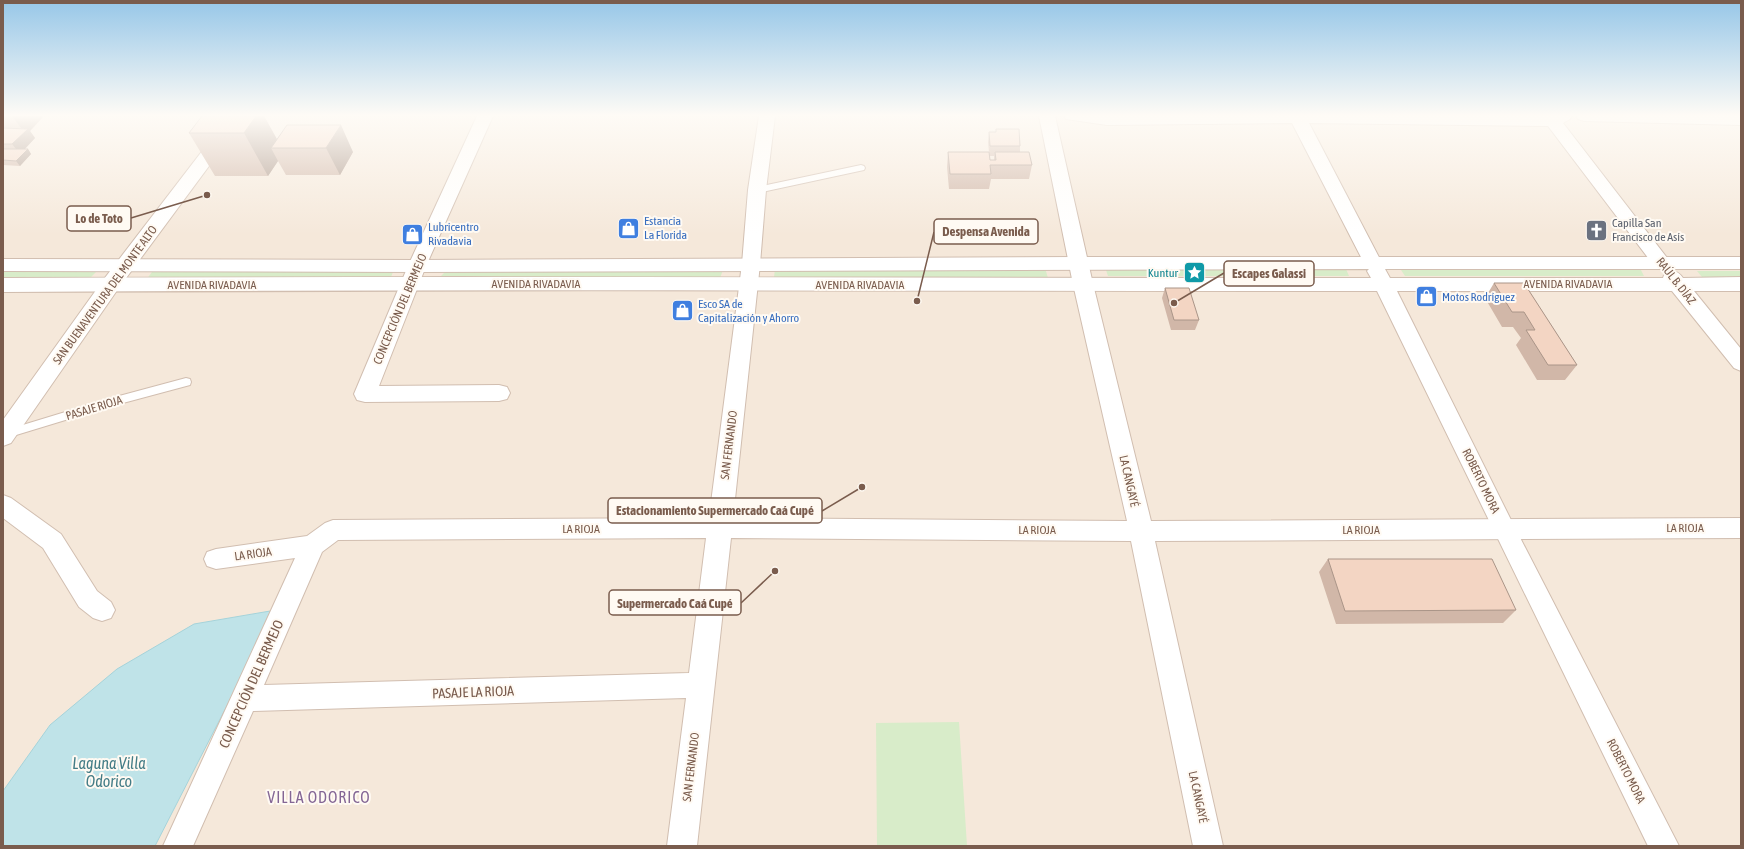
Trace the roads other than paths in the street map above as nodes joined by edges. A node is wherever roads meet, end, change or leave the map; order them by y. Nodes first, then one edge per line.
1 (208, 156) edge
2 (467, 156) edge
3 (761, 156) edge
4 (1056, 156) edge
5 (1317, 156) edge
6 (1584, 156) edge
7 (861, 168) dead end
8 (756, 190) junction
9 (1662, 263) junction
10 (1741, 263) edge
11 (127, 265) junction
12 (3, 266) edge
13 (1081, 273) junction
14 (1378, 273) junction
15 (414, 274) junction
16 (749, 274) junction
17 (111, 284) junction
18 (1678, 284) junction
19 (1741, 284) edge
20 (3, 285) edge
21 (1741, 363) edge
22 (186, 382) dead end
23 (499, 393) dead end
24 (3, 436) edge
25 (3, 505) edge
26 (719, 528) junction
27 (1741, 528) edge
28 (1504, 529) junction
29 (1141, 531) junction
30 (323, 537) junction
31 (216, 559) dead end
32 (102, 610) dead end
33 (701, 685) junction
34 (245, 698) junction
35 (178, 846) edge
36 (682, 846) edge
37 (1208, 846) edge
38 (1664, 846) edge

1 - 11 street, SAN BUENAVENTURA DEL MONTE ALTO
2 - 15 street, CONCEPCIÓN DEL BERMEJO
3 - 8 street, SAN FERNANDO
4 - 13 street, LA CANGAYÉ
5 - 14 street, ROBERTO MORA
6 - 9 street, RAÚL B. DÍAZ
7 - 8 lane
8 - 16 street, SAN FERNANDO
9 - 10 street, AVENIDA RIVADAVIA
9 - 14 street, AVENIDA RIVADAVIA
9 - 18 street, RAÚL B. DÍAZ
11 - 12 street, AVENIDA RIVADAVIA
11 - 15 street, AVENIDA RIVADAVIA
11 - 17 street, SAN BUENAVENTURA DEL MONTE ALTO
13 - 14 street, AVENIDA RIVADAVIA
13 - 16 street, AVENIDA RIVADAVIA
13 - 29 street, LA CANGAYÉ
14 - 18 street, AVENIDA RIVADAVIA
14 - 28 street, ROBERTO MORA
15 - 16 street, AVENIDA RIVADAVIA
15 - 17 street, AVENIDA RIVADAVIA
15 - 23 street, CONCEPCIÓN DEL BERMEJO
16 - 26 street, SAN FERNANDO
17 - 20 street, AVENIDA RIVADAVIA
17 - 24 street, SAN BUENAVENTURA DEL MONTE ALTO
18 - 19 street, AVENIDA RIVADAVIA
18 - 21 street, RAÚL B. DÍAZ
22 - 24 lane, PASAJE RIOJA
25 - 32 street
26 - 29 street, LA RIOJA
26 - 30 street, LA RIOJA
26 - 33 street, SAN FERNANDO
27 - 28 street, LA RIOJA
28 - 29 street, LA RIOJA
28 - 38 street, ROBERTO MORA
29 - 37 street, LA CANGAYÉ
30 - 31 street, LA RIOJA
30 - 34 street, CONCEPCIÓN DEL BERMEJO
33 - 34 street, PASAJE LA RIOJA
33 - 36 street, SAN FERNANDO
34 - 35 street, CONCEPCIÓN DEL BERMEJO

